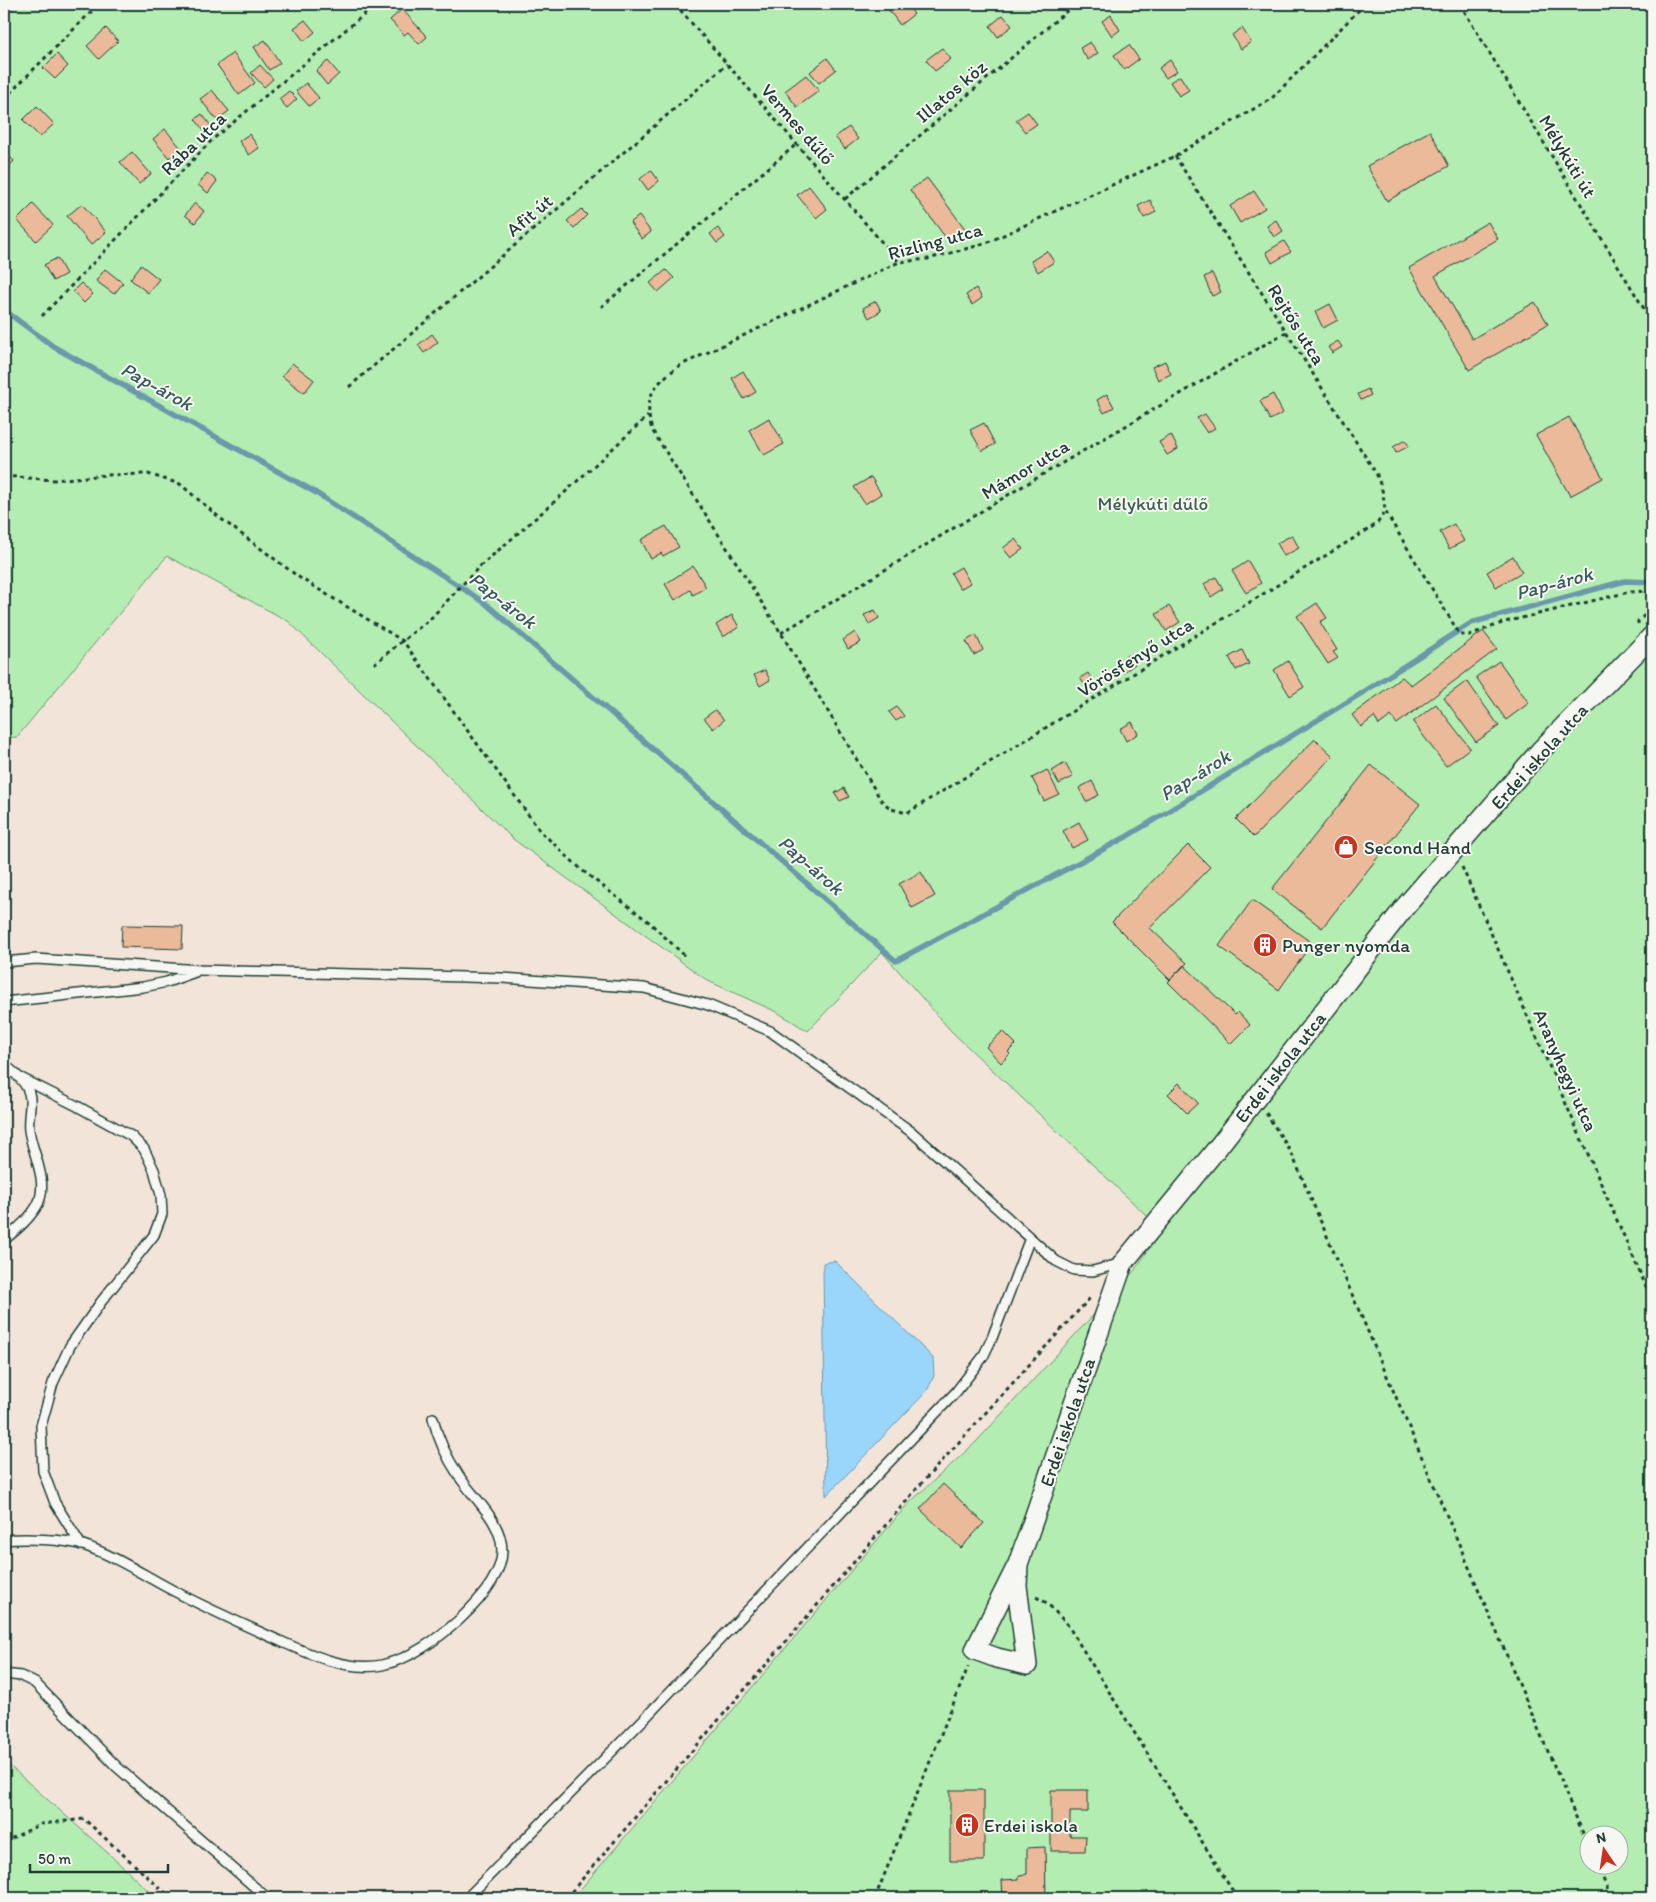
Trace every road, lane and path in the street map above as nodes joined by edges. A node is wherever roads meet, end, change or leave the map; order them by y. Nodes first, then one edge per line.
1 (99, 4) edge
2 (377, 4) edge
3 (675, 4) edge
4 (1076, 4) edge
5 (1365, 4) edge
6 (1460, 4) edge
7 (727, 64) junction
8 (4, 99) edge
9 (797, 144) junction
10 (1175, 156) junction
11 (845, 200) junction
12 (899, 262) junction
13 (602, 307) dead end
14 (42, 316) dead end
15 (1652, 322) edge
16 (1286, 332) junction
17 (349, 387) dead end
18 (648, 416) junction
19 (4, 476) edge
20 (1385, 511) junction
21 (1652, 596) edge
22 (781, 633) junction
23 (1652, 636) edge
24 (403, 641) junction
25 (374, 664) dead end
26 (1454, 850) junction
27 (685, 956) dead end
28 (16, 961) junction
29 (4, 962) edge
30 (4, 968) edge
31 (200, 970) junction
32 (4, 1002) edge
33 (4, 1064) edge
34 (21, 1078) junction
35 (1256, 1098) junction
36 (1030, 1238) junction
37 (4, 1240) edge
38 (1123, 1262) junction
39 (1096, 1291) dead end
40 (1652, 1300) edge
41 (433, 1418) dead end
42 (4, 1540) edge
43 (81, 1545) junction
44 (1018, 1564) junction
45 (1017, 1586) junction
46 (975, 1650) junction
47 (4, 1674) edge
48 (1579, 1824) edge
49 (4, 1842) edge
50 (1601, 1874) edge
51 (170, 1898) edge
52 (267, 1898) edge
53 (467, 1898) edge
54 (566, 1898) edge
55 (875, 1898) edge
56 (1237, 1898) edge
57 (1611, 1898) edge

1 - 8 path
2 - 14 path, Rába utca
3 - 7 path, Vermes dűlő
4 - 11 path, Illatos köz
5 - 10 path, Rizling utca
6 - 15 path, Mélykúti út
7 - 9 path, Vermes dűlő
7 - 17 path, Afit út
9 - 11 path, Vermes dűlő
9 - 13 path
10 - 12 path, Rizling utca
10 - 16 path, Rejtős utca
11 - 12 path, Vermes dűlő
12 - 18 path, Rizling utca
16 - 20 path, Rejtős utca
16 - 22 path, Mámor utca
18 - 22 path
18 - 24 path
19 - 24 path
20 - 21 path
20 - 22 path, Vörösfenyő utca
23 - 26 street, Erdei iskola utca
24 - 25 path
24 - 27 path
26 - 35 street, Erdei iskola utca
26 - 40 path, Aranyhegyi utca
28 - 29 lane
28 - 30 lane
28 - 31 lane
31 - 32 lane
31 - 36 lane
33 - 34 lane
34 - 37 lane
34 - 43 lane
35 - 38 street, Erdei iskola utca
35 - 48 path
36 - 38 lane
36 - 53 lane
38 - 44 street, Erdei iskola utca
39 - 54 path
41 - 43 lane
42 - 43 lane
44 - 45 street, Erdei iskola utca
44 - 46 street, Erdei iskola utca
45 - 46 street, Erdei iskola utca
45 - 56 path
46 - 55 path
47 - 52 lane
49 - 51 path
50 - 57 path

